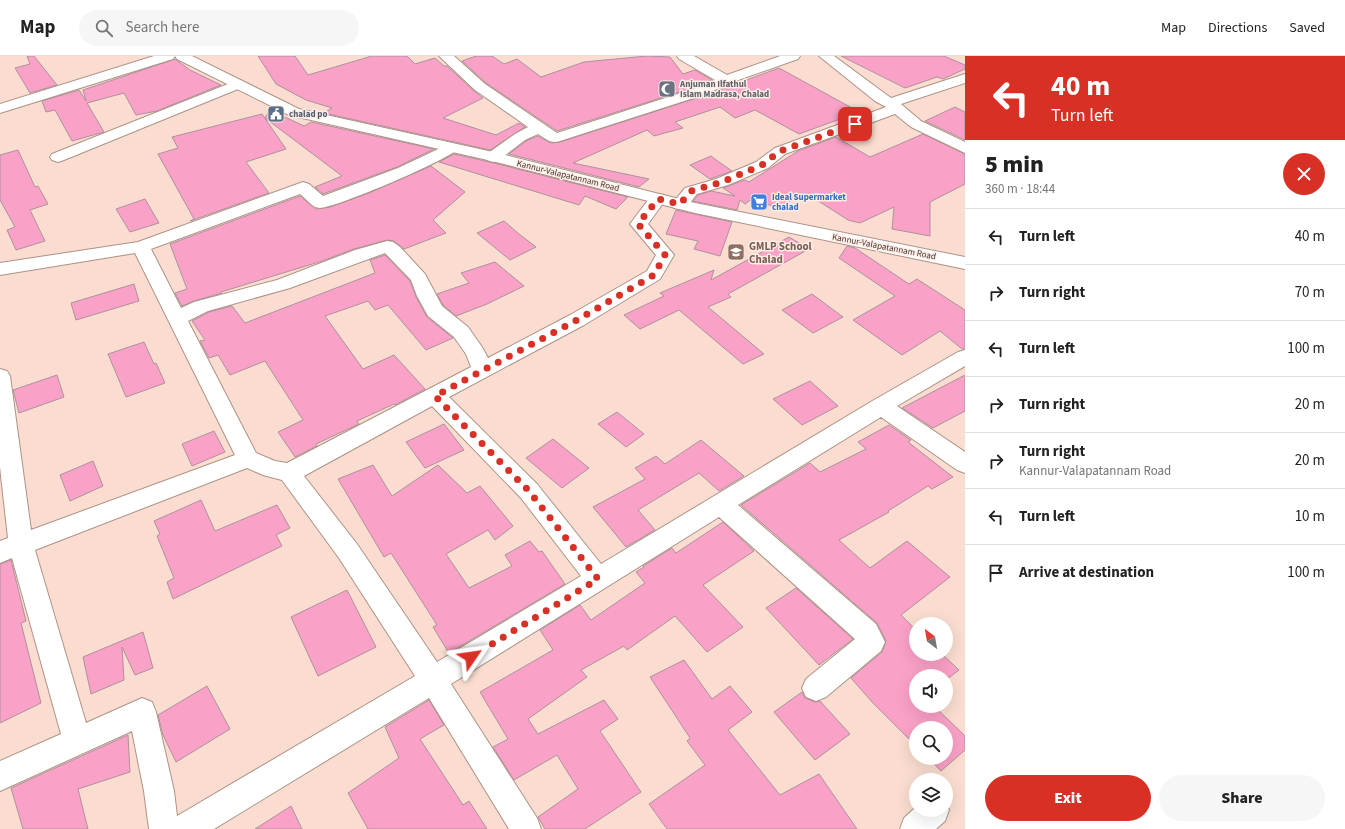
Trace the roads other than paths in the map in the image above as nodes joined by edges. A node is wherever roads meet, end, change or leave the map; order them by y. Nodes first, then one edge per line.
1 (168, 56) edge
2 (182, 56) edge
3 (446, 56) edge
4 (684, 56) edge
5 (792, 56) edge
6 (826, 56) edge
7 (965, 78) edge
8 (726, 80) junction
9 (238, 84) junction
10 (894, 106) junction
11 (0, 109) edge
12 (539, 128) junction
13 (451, 148) junction
14 (965, 148) edge
15 (58, 157) dead end
16 (493, 157) junction
17 (658, 199) junction
18 (680, 204) junction
19 (141, 247) junction
20 (965, 263) edge
21 (0, 269) edge
22 (177, 318) junction
23 (965, 357) edge
24 (483, 370) junction
25 (0, 376) edge
26 (435, 396) junction
27 (881, 406) junction
28 (248, 459) junction
29 (965, 464) edge
30 (289, 473) junction
31 (721, 504) junction
32 (10, 549) edge
33 (598, 579) junction
34 (433, 680) junction
35 (816, 688) dead end
36 (77, 741) junction
37 (0, 776) edge
38 (927, 817) edge
39 (164, 829) edge
40 (185, 829) edge
41 (526, 829) edge
42 (915, 829) edge

1 - 11 street
2 - 9 street, Kannur-Valapatannam Road
3 - 12 street
4 - 8 street
5 - 8 street
6 - 10 street
7 - 10 street
8 - 12 street
9 - 13 street, Kannur-Valapatannam Road
9 - 15 street
10 - 14 street
10 - 18 street
12 - 16 street
13 - 16 street, Kannur-Valapatannam Road
13 - 19 street
16 - 17 street, Kannur-Valapatannam Road
17 - 18 street, Kannur-Valapatannam Road
17 - 24 street
18 - 20 street, Kannur-Valapatannam Road
19 - 21 street
19 - 22 street
22 - 24 street
22 - 28 street
23 - 27 street
24 - 26 street
25 - 32 street
26 - 30 street
26 - 33 street
27 - 29 street
27 - 31 street
28 - 30 street
28 - 32 street
30 - 34 street
31 - 33 street
31 - 35 street
32 - 36 street
33 - 34 street
34 - 40 street
34 - 41 street
36 - 37 street
36 - 39 street
38 - 42 street

